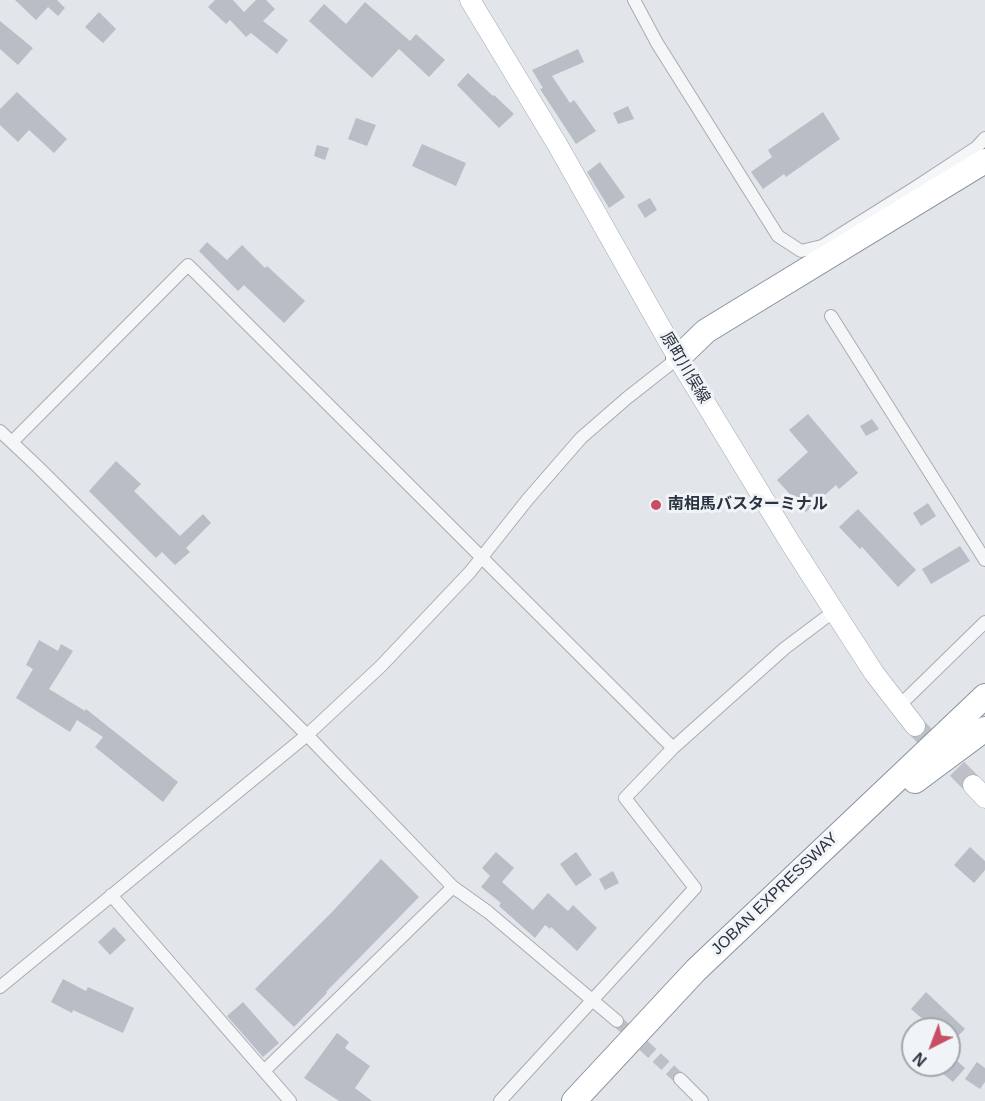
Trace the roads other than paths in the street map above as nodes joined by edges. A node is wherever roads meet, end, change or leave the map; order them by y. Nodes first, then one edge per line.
1 (470, 0) edge
2 (634, 0) edge
3 (985, 138) edge
4 (985, 161) edge
5 (985, 178) edge
6 (831, 316) dead end
7 (678, 358) junction
8 (0, 431) edge
9 (12, 442) junction
10 (481, 558) junction
11 (985, 560) edge
12 (833, 612) junction
13 (985, 622) edge
14 (985, 696) edge
15 (899, 706) junction
16 (915, 726) tunnel mouth
17 (985, 729) edge
18 (307, 735) junction
19 (673, 748) junction
20 (453, 887) junction
21 (111, 895) junction
22 (696, 970) junction
23 (0, 987) edge
24 (592, 1001) junction
25 (617, 1022) tunnel mouth
26 (264, 1071) junction
27 (680, 1079) tunnel mouth
28 (290, 1101) edge
29 (500, 1101) edge
30 (574, 1101) edge
31 (702, 1101) edge

1 - 7 main road, 原町川俣線
2 - 3 street
4 - 7 highway
5 - 7 highway
6 - 11 street
7 - 10 street
7 - 12 main road, 原町川俣線
8 - 9 street
9 - 10 street
9 - 18 street
10 - 18 street
10 - 19 street
12 - 15 main road, 原町川俣線
12 - 19 street
13 - 15 street
14 - 22 highway, JOBAN EXPRESSWAY
15 - 16 main road, 原町川俣線
17 - 22 highway
18 - 20 street
18 - 21 street
19 - 24 street
20 - 24 street
20 - 26 street
21 - 23 street
21 - 26 street
22 - 30 highway, JOBAN EXPRESSWAY
24 - 25 street
24 - 29 street
26 - 28 street
27 - 31 street

